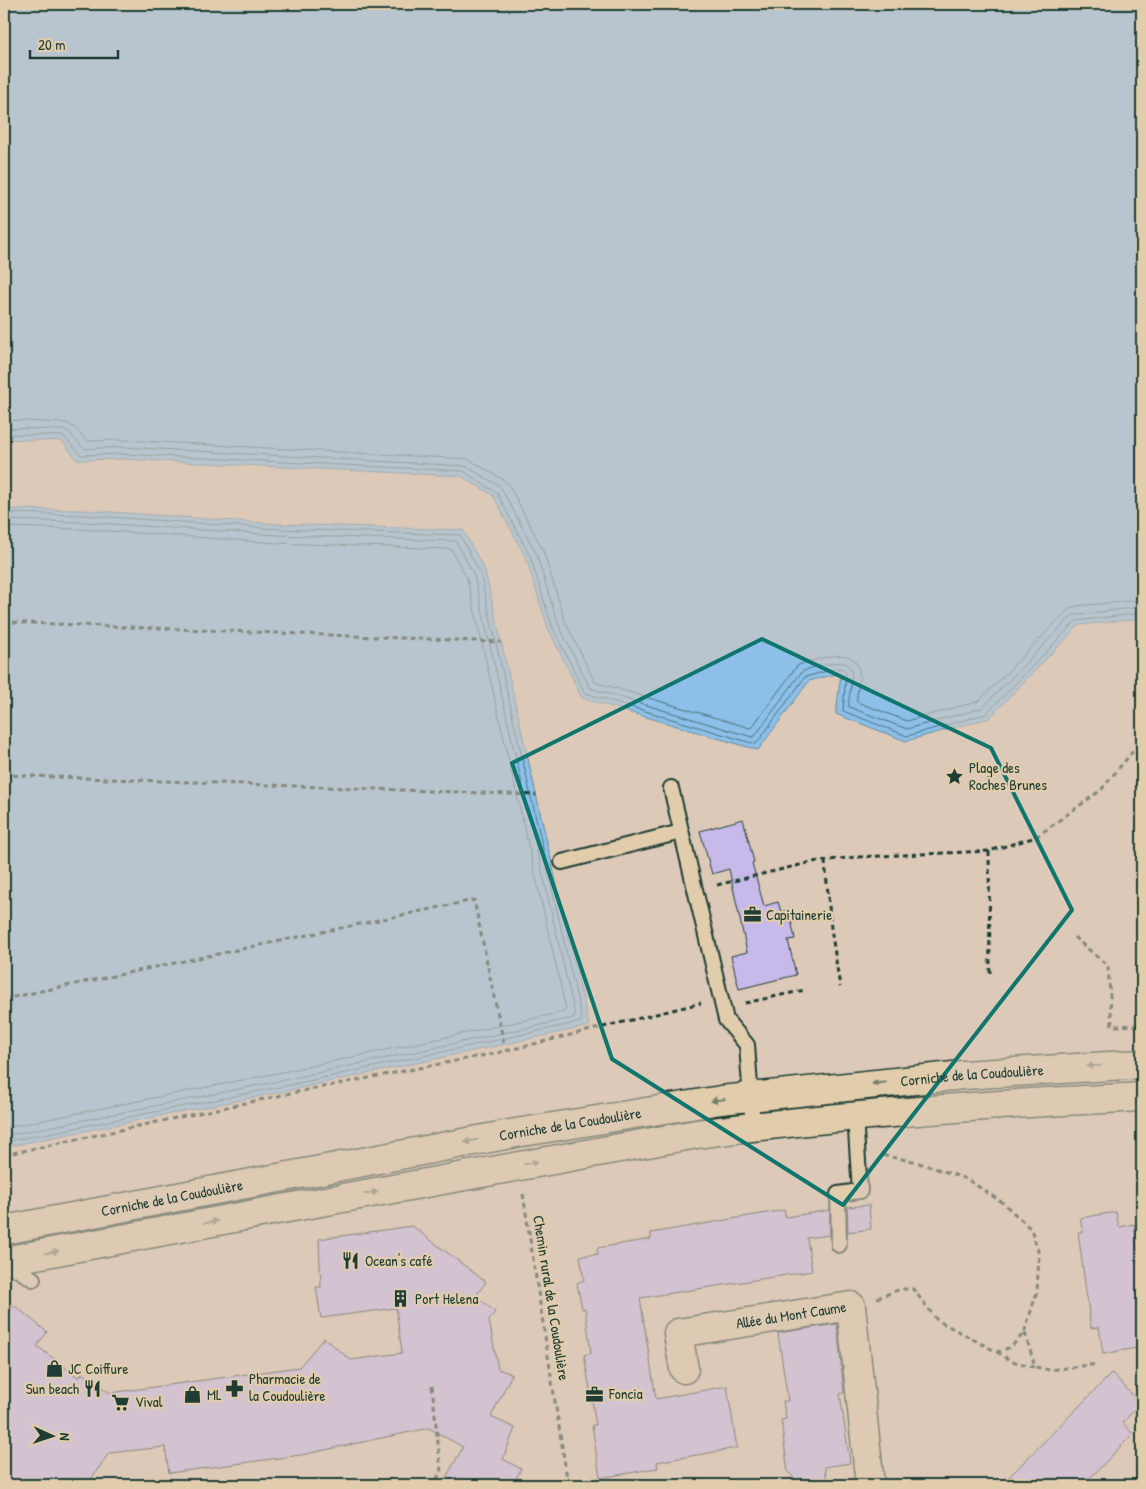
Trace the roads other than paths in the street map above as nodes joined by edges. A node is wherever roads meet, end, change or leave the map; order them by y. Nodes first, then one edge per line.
1 (671, 788) dead end
2 (681, 832) junction
3 (562, 862) dead end
4 (1142, 1064) edge
5 (752, 1097) junction
6 (1142, 1097) edge
7 (855, 1116) junction
8 (753, 1127) junction
9 (4, 1230) edge
10 (839, 1245) dead end
11 (4, 1261) edge
12 (33, 1280) dead end
13 (684, 1369) dead end
14 (870, 1485) edge

1 - 2 lane
2 - 3 lane
2 - 5 lane
4 -> 5 main road, Corniche de la Coudoulière
5 - 8 lane
5 -> 9 main road, Corniche de la Coudoulière
6 - 7 main road, Corniche de la Coudoulière
7 - 8 main road, Corniche de la Coudoulière
7 - 10 lane
11 -> 8 main road, Corniche de la Coudoulière
11 - 12 lane
13 - 14 main road, Allée du Mont Caume

